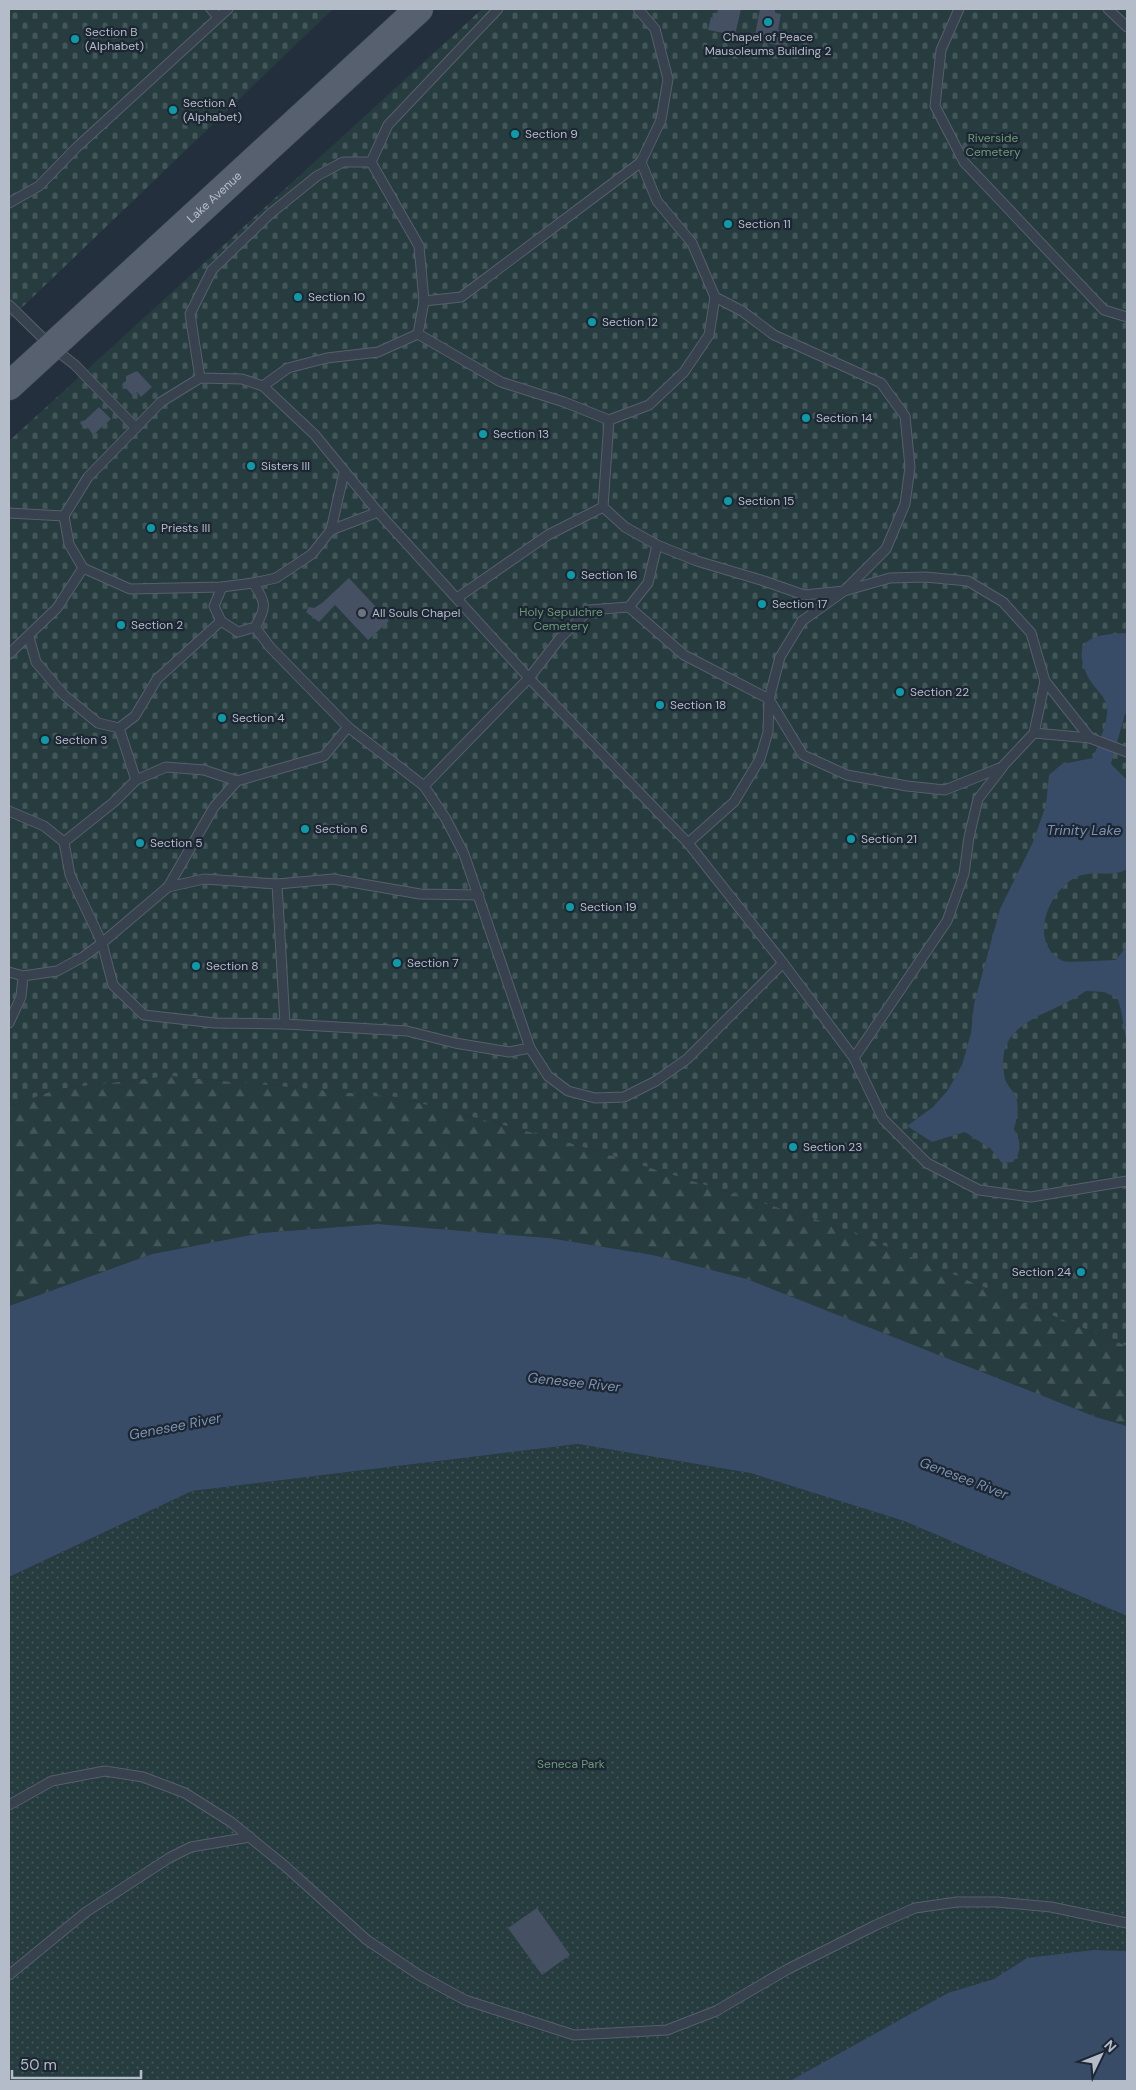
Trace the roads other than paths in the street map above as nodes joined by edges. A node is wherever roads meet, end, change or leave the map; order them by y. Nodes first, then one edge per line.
1 (210, 9) edge
2 (228, 9) edge
3 (419, 9) edge
4 (498, 9) edge
5 (638, 9) edge
6 (958, 9) edge
7 (1108, 9) edge
8 (218, 17) junction
9 (1127, 26) edge
10 (371, 162) junction
11 (641, 162) junction
12 (9, 203) edge
13 (715, 298) junction
14 (424, 301) junction
15 (9, 305) edge
16 (1127, 317) edge
17 (418, 334) junction
18 (52, 347) junction
19 (200, 378) junction
20 (9, 386) edge
21 (263, 386) junction
22 (609, 420) junction
23 (136, 428) junction
24 (344, 472) junction
25 (603, 507) junction
26 (378, 512) junction
27 (9, 513) edge
28 (64, 516) junction
29 (331, 530) junction
30 (658, 545) junction
31 (84, 568) junction
32 (253, 583) junction
33 (222, 587) junction
34 (844, 591) junction
35 (457, 598) junction
36 (629, 608) junction
37 (221, 621) junction
38 (255, 627) junction
39 (29, 637) junction
40 (9, 654) edge
41 (529, 678) junction
42 (1045, 681) junction
43 (769, 699) junction
44 (348, 727) junction
45 (119, 728) junction
46 (1034, 733) junction
47 (1090, 738) junction
48 (1127, 752) edge
49 (1002, 767) junction
50 (136, 780) junction
51 (237, 781) junction
52 (424, 786) junction
53 (9, 811) edge
54 (64, 842) junction
55 (688, 843) junction
56 (277, 884) junction
57 (168, 887) junction
58 (478, 895) junction
59 (102, 943) junction
60 (783, 963) junction
61 (9, 972) edge
62 (23, 976) junction
63 (9, 1023) edge
64 (285, 1024) junction
65 (530, 1048) junction
66 (854, 1058) junction
67 (1127, 1181) edge
68 (9, 1805) edge
69 (250, 1837) junction
70 (1127, 1923) edge
71 (9, 1975) edge

1 - 8 lane
2 - 8 lane
3 - 18 main road, Lake Avenue
4 - 10 lane
5 - 11 lane
6 - 16 lane
7 - 9 lane
8 - 12 lane
10 - 14 lane
10 - 19 lane
11 - 13 lane
11 - 14 lane
13 - 22 lane
13 - 34 lane
14 - 17 lane
15 - 18 lane
17 - 21 lane
17 - 22 lane
18 - 20 main road, Lake Avenue
18 - 23 lane
19 - 21 lane
19 - 23 lane
21 - 24 lane
22 - 25 lane
23 - 28 lane
24 - 26 lane
24 - 29 lane
25 - 30 lane
25 - 35 lane
26 - 29 lane
26 - 35 lane
27 - 28 lane
28 - 31 lane
29 - 32 lane
30 - 34 lane
30 - 36 lane
31 - 33 lane
31 - 39 lane
32 - 33 lane
32 - 38 lane
33 - 37 lane
34 - 42 lane
34 - 43 lane
35 - 41 lane
36 - 41 lane
36 - 43 lane
37 - 38 lane
37 - 45 lane
38 - 44 lane
39 - 40 lane
39 - 45 lane
41 - 52 lane
41 - 55 lane
42 - 46 lane
42 - 47 lane
43 - 49 lane
43 - 55 lane
44 - 51 lane
44 - 52 lane
45 - 50 lane
46 - 47 lane
46 - 49 lane
47 - 48 lane
49 - 66 lane
50 - 51 lane
50 - 54 lane
51 - 57 lane
52 - 58 lane
53 - 54 lane
54 - 59 lane
55 - 60 lane
56 - 57 lane
56 - 58 lane
56 - 64 lane
57 - 59 lane
58 - 65 lane
59 - 62 lane
59 - 64 lane
60 - 65 lane
60 - 66 lane
61 - 62 lane
62 - 63 lane
64 - 65 lane
66 - 67 lane
68 - 69 lane
69 - 70 lane
69 - 71 lane

